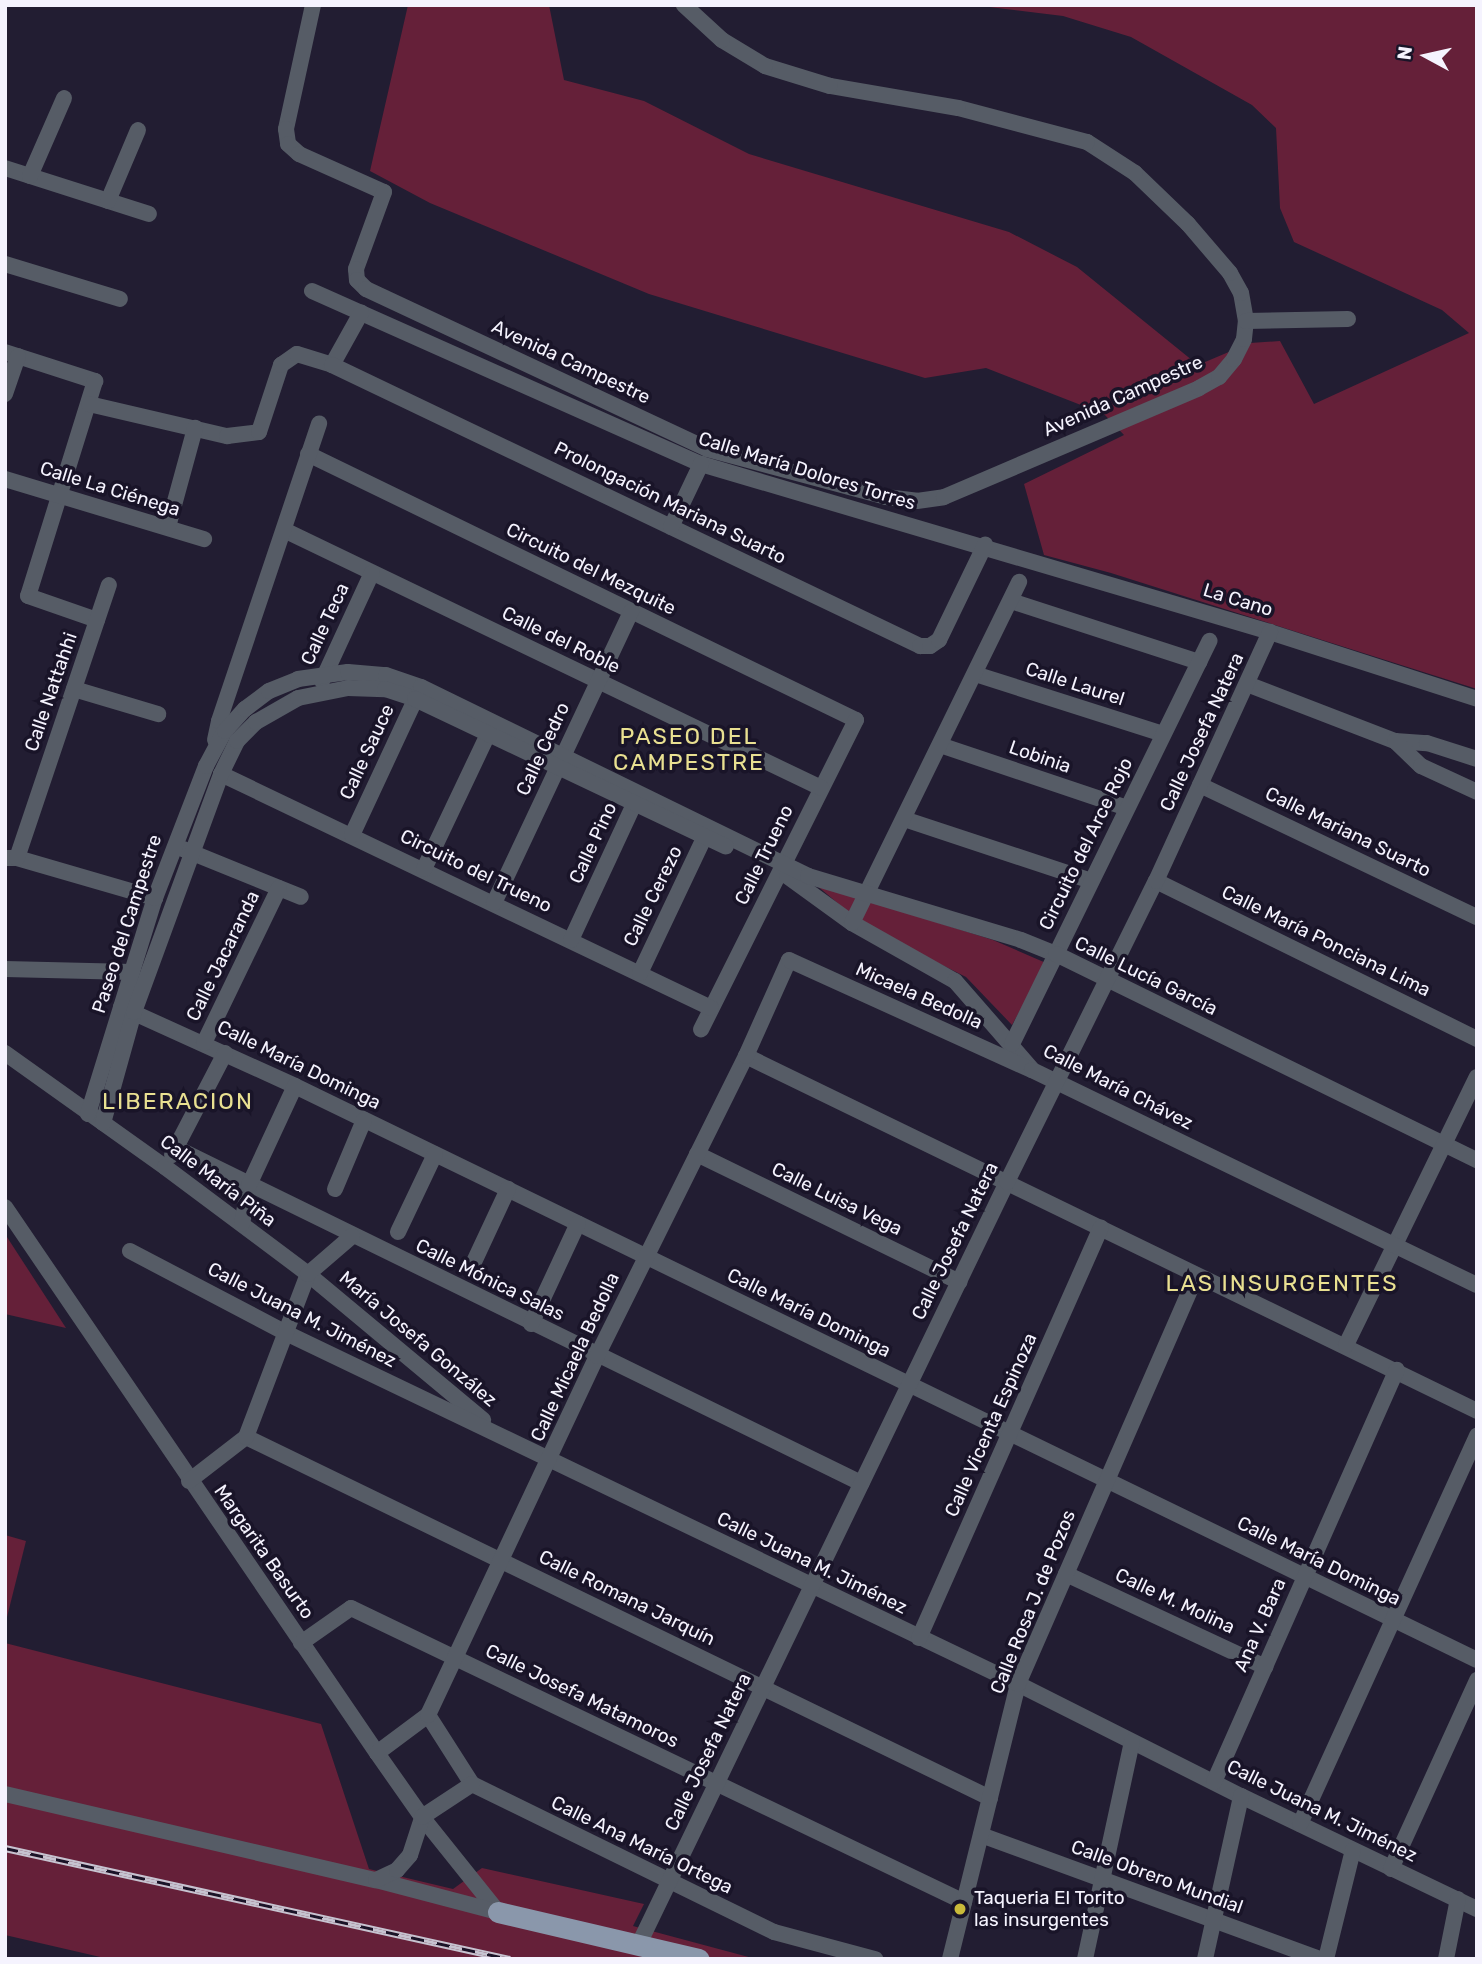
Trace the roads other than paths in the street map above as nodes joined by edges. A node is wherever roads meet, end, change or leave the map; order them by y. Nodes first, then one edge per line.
1 (313, 5) edge
2 (684, 5) edge
3 (64, 98) dead end
4 (138, 130) dead end
5 (5, 168) edge
6 (30, 176) junction
7 (108, 201) junction
8 (149, 214) dead end
9 (5, 264) edge
10 (313, 291) dead end
11 (120, 299) dead end
12 (361, 313) junction
13 (1348, 319) dead end
14 (1246, 321) junction
15 (11, 354) edge
16 (332, 365) junction
17 (5, 394) edge
18 (89, 404) junction
19 (319, 423) dead end
20 (195, 428) junction
21 (308, 454) junction
22 (701, 464) junction
23 (5, 479) edge
24 (58, 496) junction
25 (168, 527) junction
26 (671, 527) junction
27 (284, 530) junction
28 (204, 539) dead end
29 (985, 545) junction
30 (372, 573) junction
31 (1020, 582) dead end
32 (109, 585) dead end
33 (1011, 601) junction
34 (631, 612) junction
35 (97, 620) junction
36 (1270, 632) junction
37 (1209, 640) dead end
38 (1199, 662) junction
39 (325, 674) junction
40 (975, 674) junction
41 (598, 680) junction
42 (1247, 684) junction
43 (74, 690) junction
44 (316, 692) junction
45 (418, 693) junction
46 (1477, 699) edge
47 (158, 713) dead end
48 (856, 720) joint
49 (488, 734) junction
50 (1163, 734) junction
51 (1395, 741) junction
52 (940, 745) junction
53 (214, 750) junction
54 (1477, 759) edge
55 (561, 761) junction
56 (221, 774) junction
57 (1200, 785) junction
58 (821, 788) junction
59 (1477, 792) edge
60 (635, 802) junction
61 (1127, 808) junction
62 (904, 819) junction
63 (352, 835) junction
64 (705, 836) junction
65 (183, 848) junction
66 (11, 858) edge
67 (781, 867) junction
68 (424, 869) junction
69 (1091, 881) junction
70 (1156, 881) junction
71 (279, 888) junction
72 (865, 894) junction
73 (301, 897) dead end
74 (155, 898) junction
75 (494, 903) junction
76 (1477, 917) edge
77 (852, 923) junction
78 (571, 940) junction
79 (1056, 954) junction
80 (789, 960) joint
81 (5, 969) edge
82 (132, 972) junction
83 (640, 973) junction
84 (1107, 981) junction
85 (711, 1008) junction
86 (128, 1009) junction
87 (701, 1029) dead end
88 (1477, 1038) edge
89 (204, 1043) junction
90 (1012, 1044) junction
91 (225, 1053) junction
92 (5, 1054) edge
93 (746, 1056) junction
94 (1032, 1070) junction
95 (1477, 1077) edge
96 (1056, 1083) junction
97 (295, 1086) junction
98 (88, 1114) junction
99 (364, 1120) junction
100 (103, 1123) junction
101 (1444, 1144) junction
102 (176, 1148) junction
103 (435, 1154) junction
104 (697, 1154) junction
105 (1477, 1160) edge
106 (165, 1167) junction
107 (1007, 1182) junction
108 (248, 1185) junction
109 (335, 1189) dead end
110 (508, 1189) junction
111 (5, 1207) edge
112 (578, 1223) junction
113 (242, 1224) junction
114 (1101, 1228) junction
115 (398, 1232) dead end
116 (352, 1236) junction
117 (1394, 1244) junction
118 (130, 1251) dead end
119 (645, 1256) junction
120 (474, 1264) dead end
121 (308, 1273) junction
122 (1197, 1275) junction
123 (958, 1282) junction
124 (1477, 1285) edge
125 (531, 1324) junction
126 (286, 1333) junction
127 (1346, 1345) junction
128 (597, 1356) junction
129 (1397, 1370) junction
130 (909, 1385) junction
131 (1477, 1411) edge
132 (1010, 1435) junction
133 (502, 1436) junction
134 (1477, 1436) edge
135 (246, 1437) junction
136 (550, 1458) junction
137 (1105, 1480) junction
138 (189, 1481) junction
139 (861, 1483) junction
140 (502, 1560) junction
141 (1066, 1574) junction
142 (1304, 1577) junction
143 (811, 1586) junction
144 (1394, 1621) junction
145 (919, 1638) junction
146 (301, 1643) junction
147 (454, 1658) junction
148 (1477, 1660) edge
149 (1265, 1667) junction
150 (1477, 1680) edge
151 (1018, 1684) junction
152 (763, 1688) junction
153 (428, 1715) junction
154 (1132, 1742) junction
155 (377, 1753) junction
156 (1214, 1782) junction
157 (716, 1783) junction
158 (472, 1784) junction
159 (5, 1794) edge
160 (1241, 1796) junction
161 (990, 1798) junction
162 (422, 1817) junction
163 (1300, 1824) junction
164 (981, 1835) junction
165 (1353, 1850) junction
166 (1391, 1869) junction
167 (376, 1880) junction
168 (1103, 1880) junction
169 (669, 1882) junction
170 (1458, 1899) junction
171 (964, 1902) junction
172 (1477, 1909) edge
173 (498, 1913) junction
174 (1214, 1919) junction
175 (639, 1944) junction
176 (699, 1959) edge
177 (875, 1959) edge
178 (950, 1959) edge
179 (1085, 1959) edge
180 (1205, 1959) edge
181 (1319, 1959) edge
182 (1326, 1959) edge
183 (1446, 1959) edge

1 - 14 street, Avenida Campestre
2 - 14 street, Avenida Campestre
3 - 6 street
4 - 7 street
5 - 6 street
6 - 7 street
7 - 8 street
9 - 11 street
10 - 12 street, Calle María Dolores Torres
12 - 16 street
12 - 22 street, Calle María Dolores Torres
13 - 14 street
15 - 17 street
15 - 18 street
16 - 20 street, Prolongación Mariana Suarto
16 - 26 street, Prolongación Mariana Suarto
18 - 20 street
18 - 24 street
19 - 21 street
20 - 25 street
21 - 27 street
21 - 34 street, Circuito del Mezquite
22 - 26 street
22 - 29 street, Calle María Dolores Torres
23 - 24 street, Calle La Ciénega
24 - 25 street, Calle La Ciénega
24 - 35 street
25 - 28 street, Calle La Ciénega
26 - 29 street, Prolongación Mariana Suarto
27 - 30 street, Calle del Roble
27 - 53 street
29 - 36 street, La Cano
30 - 39 street, Calle Teca
30 - 41 street, Calle del Roble
31 - 33 street
32 - 35 street, Calle Nattahhi
33 - 38 street
33 - 40 street
34 - 41 street, Calle Cedro
34 - 48 street, Circuito del Mezquite
35 - 43 street, Calle Nattahhi
36 - 42 street, Calle Josefa Natera
36 - 46 street, La Cano
37 - 38 street, Circuito del Arce Rojo
38 - 50 street, Circuito del Arce Rojo
39 - 44 street, Calle Teca
39 - 45 street
39 - 53 street
40 - 50 street, Calle Laurel
40 - 52 street
41 - 55 street, Calle Cedro
41 - 58 street, Calle del Roble
42 - 51 street
42 - 57 street, Calle Josefa Natera
43 - 47 street
43 - 66 street, Calle Nattahhi
44 - 45 street, Paseo del Campestre
44 - 56 street, Paseo del Campestre
45 - 49 street
45 - 55 street
45 - 63 street, Calle Sauce
48 - 58 street, Calle Trueno
49 - 55 street
49 - 68 street
50 - 61 street, Circuito del Arce Rojo
51 - 54 street
51 - 59 street
52 - 61 street, Lobinia
52 - 62 street
53 - 65 street, Paseo del Campestre
55 - 60 street
55 - 67 street
55 - 75 street, Calle Cedro
56 - 63 street, Circuito del Trueno
56 - 65 street, Paseo del Campestre
57 - 70 street, Calle Josefa Natera
57 - 76 street, Calle Mariana Suarto
58 - 67 street, Calle Trueno
60 - 64 street
60 - 78 street, Calle Pino
61 - 69 street, Circuito del Arce Rojo
62 - 69 street
62 - 72 street
63 - 68 street, Circuito del Trueno
64 - 67 street
64 - 83 street, Calle Cerezo
65 - 71 street, Calle Jacaranda
65 - 74 street, Paseo del Campestre
65 - 86 street, Paseo del Campestre
66 - 74 street
67 - 72 street, Calle Lucía García
67 - 77 street, Calle María Chávez
67 - 85 street, Calle Trueno
68 - 75 street, Circuito del Trueno
69 - 79 street, Circuito del Arce Rojo
70 - 84 street, Calle Josefa Natera
70 - 88 street, Calle María Ponciana Lima
71 - 73 street, Calle Jacaranda
71 - 89 street, Calle Jacaranda
72 - 77 street
72 - 79 street, Calle Lucía García
74 - 82 street, Paseo del Campestre
75 - 78 street, Circuito del Trueno
77 - 90 street, Calle María Chávez
78 - 83 street, Circuito del Trueno
79 - 84 street, Calle Lucía García
79 - 90 street, Circuito del Arce Rojo
80 - 93 street, Calle Micaela Bedolla
80 - 94 street, Micaela Bedolla
81 - 82 street
82 - 86 street, Paseo del Campestre
83 - 85 street, Circuito del Trueno
84 - 96 street, Calle Josefa Natera
84 - 101 street, Calle Lucía García
85 - 87 street, Calle Trueno
86 - 89 street, Calle María Dominga
86 - 98 street, Paseo del Campestre
86 - 100 street, Paseo del Campestre
89 - 91 street, Calle María Dominga
90 - 94 street, Calle María Chávez
91 - 97 street, Calle María Dominga
91 - 102 street
92 - 98 street, Calle María Piña
93 - 104 street, Calle Micaela Bedolla
93 - 107 street
94 - 96 street, Calle María Chávez
95 - 101 street
96 - 107 street, Calle Josefa Natera
96 - 117 street, Calle María Chávez
97 - 99 street, Calle María Dominga
97 - 108 street
98 - 100 street, Calle María Piña
99 - 103 street, Calle María Dominga
99 - 109 street
100 - 106 street, Calle María Piña
101 - 105 street, Calle Lucía García
101 - 117 street
102 - 106 street
102 - 108 street, Calle Mónica Salas
103 - 110 street, Calle María Dominga
103 - 115 street
104 - 119 street, Calle Micaela Bedolla
104 - 123 street, Calle Luisa Vega
106 - 113 street, Calle María Piña
107 - 114 street
107 - 123 street, Calle Josefa Natera
108 - 113 street
108 - 116 street, Calle Mónica Salas
110 - 112 street, Calle María Dominga
110 - 120 street
111 - 138 street, Margarita Basurto
112 - 119 street, Calle María Dominga
112 - 125 street
113 - 121 street, Calle María Piña
114 - 122 street
114 - 132 street, Calle Vicenta Espinoza
116 - 121 street
116 - 125 street, Calle Mónica Salas
117 - 124 street, Calle María Chávez
117 - 127 street
118 - 126 street, Calle Juana M. Jiménez
119 - 128 street, Calle Micaela Bedolla
119 - 130 street, Calle María Dominga
121 - 126 street
121 - 133 street, María Josefa González
122 - 127 street
122 - 137 street, Calle Rosa J. de Pozos
123 - 130 street, Calle Josefa Natera
125 - 128 street, Calle Mónica Salas
126 - 133 street, Calle Juana M. Jiménez
126 - 135 street
127 - 129 street
128 - 136 street, Calle Micaela Bedolla
128 - 139 street, Calle Mónica Salas
129 - 131 street
129 - 142 street, Ana V. Bara
130 - 132 street, Calle María Dominga
130 - 139 street, Calle Josefa Natera
132 - 137 street, Calle María Dominga
132 - 145 street, Calle Vicenta Espinoza
133 - 136 street, Calle Juana M. Jiménez
134 - 144 street
135 - 138 street
135 - 140 street, Calle Romana Jarquín
136 - 140 street, Calle Micaela Bedolla
136 - 143 street, Calle Juana M. Jiménez
137 - 141 street, Calle Rosa J. de Pozos
137 - 142 street, Calle María Dominga
138 - 146 street, Margarita Basurto
139 - 143 street, Calle Josefa Natera
140 - 147 street, Calle Micaela Bedolla
140 - 152 street, Calle Romana Jarquín
141 - 149 street, Calle M. Molina
141 - 151 street, Calle Rosa J. de Pozos
142 - 144 street, Calle María Dominga
142 - 149 street, Ana V. Bara
143 - 145 street, Calle Juana M. Jiménez
143 - 152 street, Calle Josefa Natera
144 - 148 street, Calle María Dominga
144 - 163 street
145 - 151 street, Calle Juana M. Jiménez
146 - 147 street, Calle Josefa Matamoros
146 - 155 street, Margarita Basurto
147 - 153 street, Calle Micaela Bedolla
147 - 157 street, Calle Josefa Matamoros
149 - 156 street, Ana V. Bara
150 - 166 street
151 - 154 street, Calle Juana M. Jiménez
151 - 161 street, Calle Rosa J. de Pozos
152 - 157 street, Calle Josefa Natera
152 - 161 street, Calle Romana Jarquín
153 - 155 street, Calle Micaela Bedolla
153 - 158 street
154 - 156 street, Calle Juana M. Jiménez
154 - 168 street
155 - 162 street, Margarita Basurto
156 - 160 street, Calle Juana M. Jiménez
157 - 169 street, Calle Josefa Natera
157 - 171 street, Calle Josefa Matamoros
158 - 162 street
158 - 169 street, Calle Ana María Ortega
159 - 167 street
160 - 163 street, Calle Juana M. Jiménez
160 - 174 street
161 - 164 street, Calle Rosa J. de Pozos
162 - 167 street
162 - 173 street, Margarita Basurto
163 - 165 street, Calle Juana M. Jiménez
164 - 168 street, Calle Obrero Mundial
164 - 171 street, Calle Rosa J. de Pozos
165 - 166 street, Calle Juana M. Jiménez
165 - 182 street
166 - 170 street, Calle Juana M. Jiménez
167 - 173 street
168 - 174 street, Calle Obrero Mundial
168 - 179 street
169 - 175 street, Calle Josefa Natera
169 - 177 street, Calle Ana María Ortega
170 - 172 street, Calle Juana M. Jiménez
170 - 183 street
171 - 178 street, Calle Rosa J. de Pozos
173 - 175 main road
174 - 180 street
174 - 181 street, Calle Obrero Mundial
175 - 176 main road

